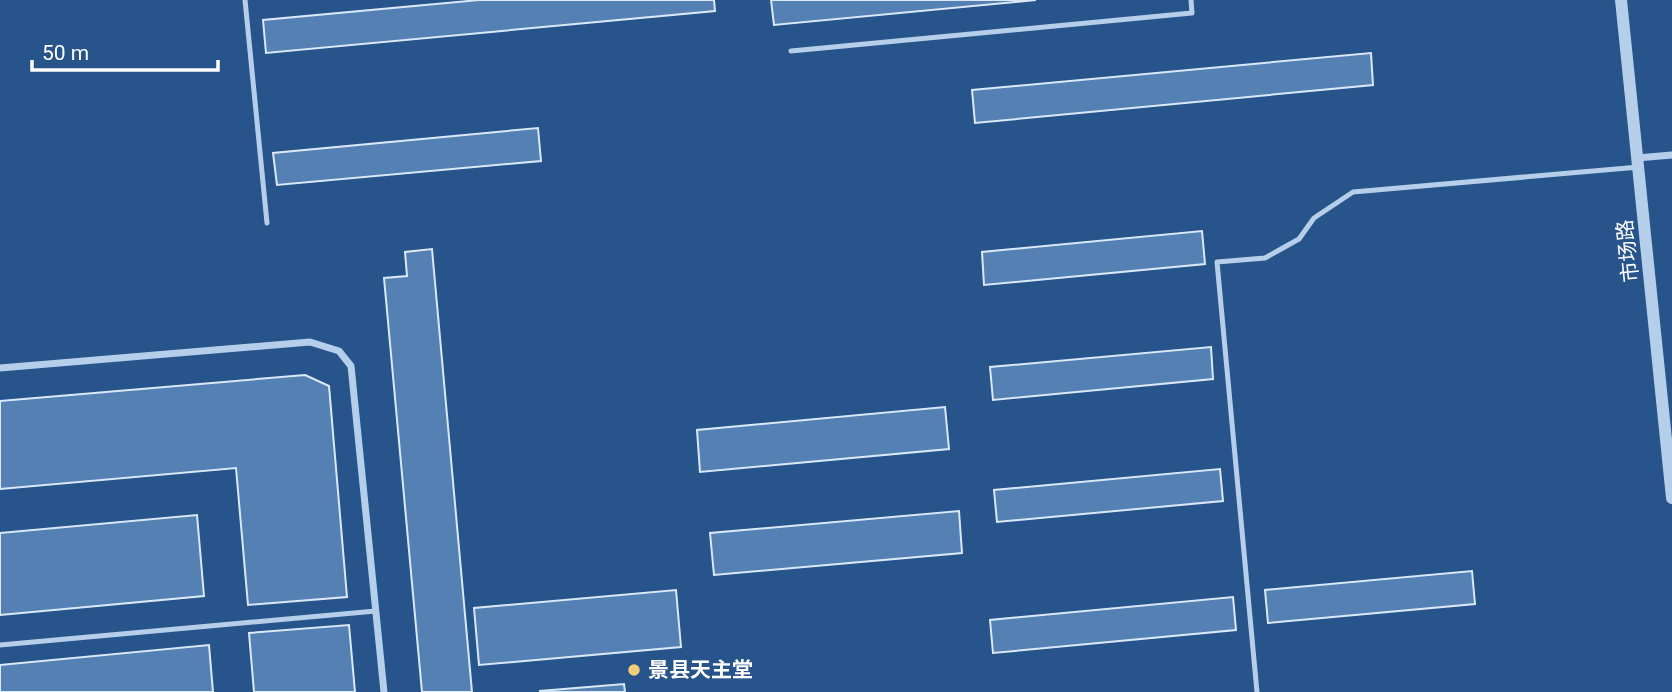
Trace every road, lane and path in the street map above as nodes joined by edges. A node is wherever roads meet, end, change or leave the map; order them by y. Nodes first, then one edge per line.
1 (245, 0) edge
2 (1191, 0) edge
3 (1621, 0) edge
4 (791, 51) dead end
5 (1672, 155) edge
6 (1638, 162) junction
7 (267, 223) dead end
8 (0, 368) edge
9 (1672, 498) edge
10 (376, 611) junction
11 (0, 645) edge
12 (384, 692) edge
13 (1257, 692) edge

1 - 7 lane
2 - 4 lane
3 - 6 street, 市场路
5 - 6 street
6 - 9 street, 市场路
6 - 13 lane
8 - 10 street
10 - 11 lane
10 - 12 street

